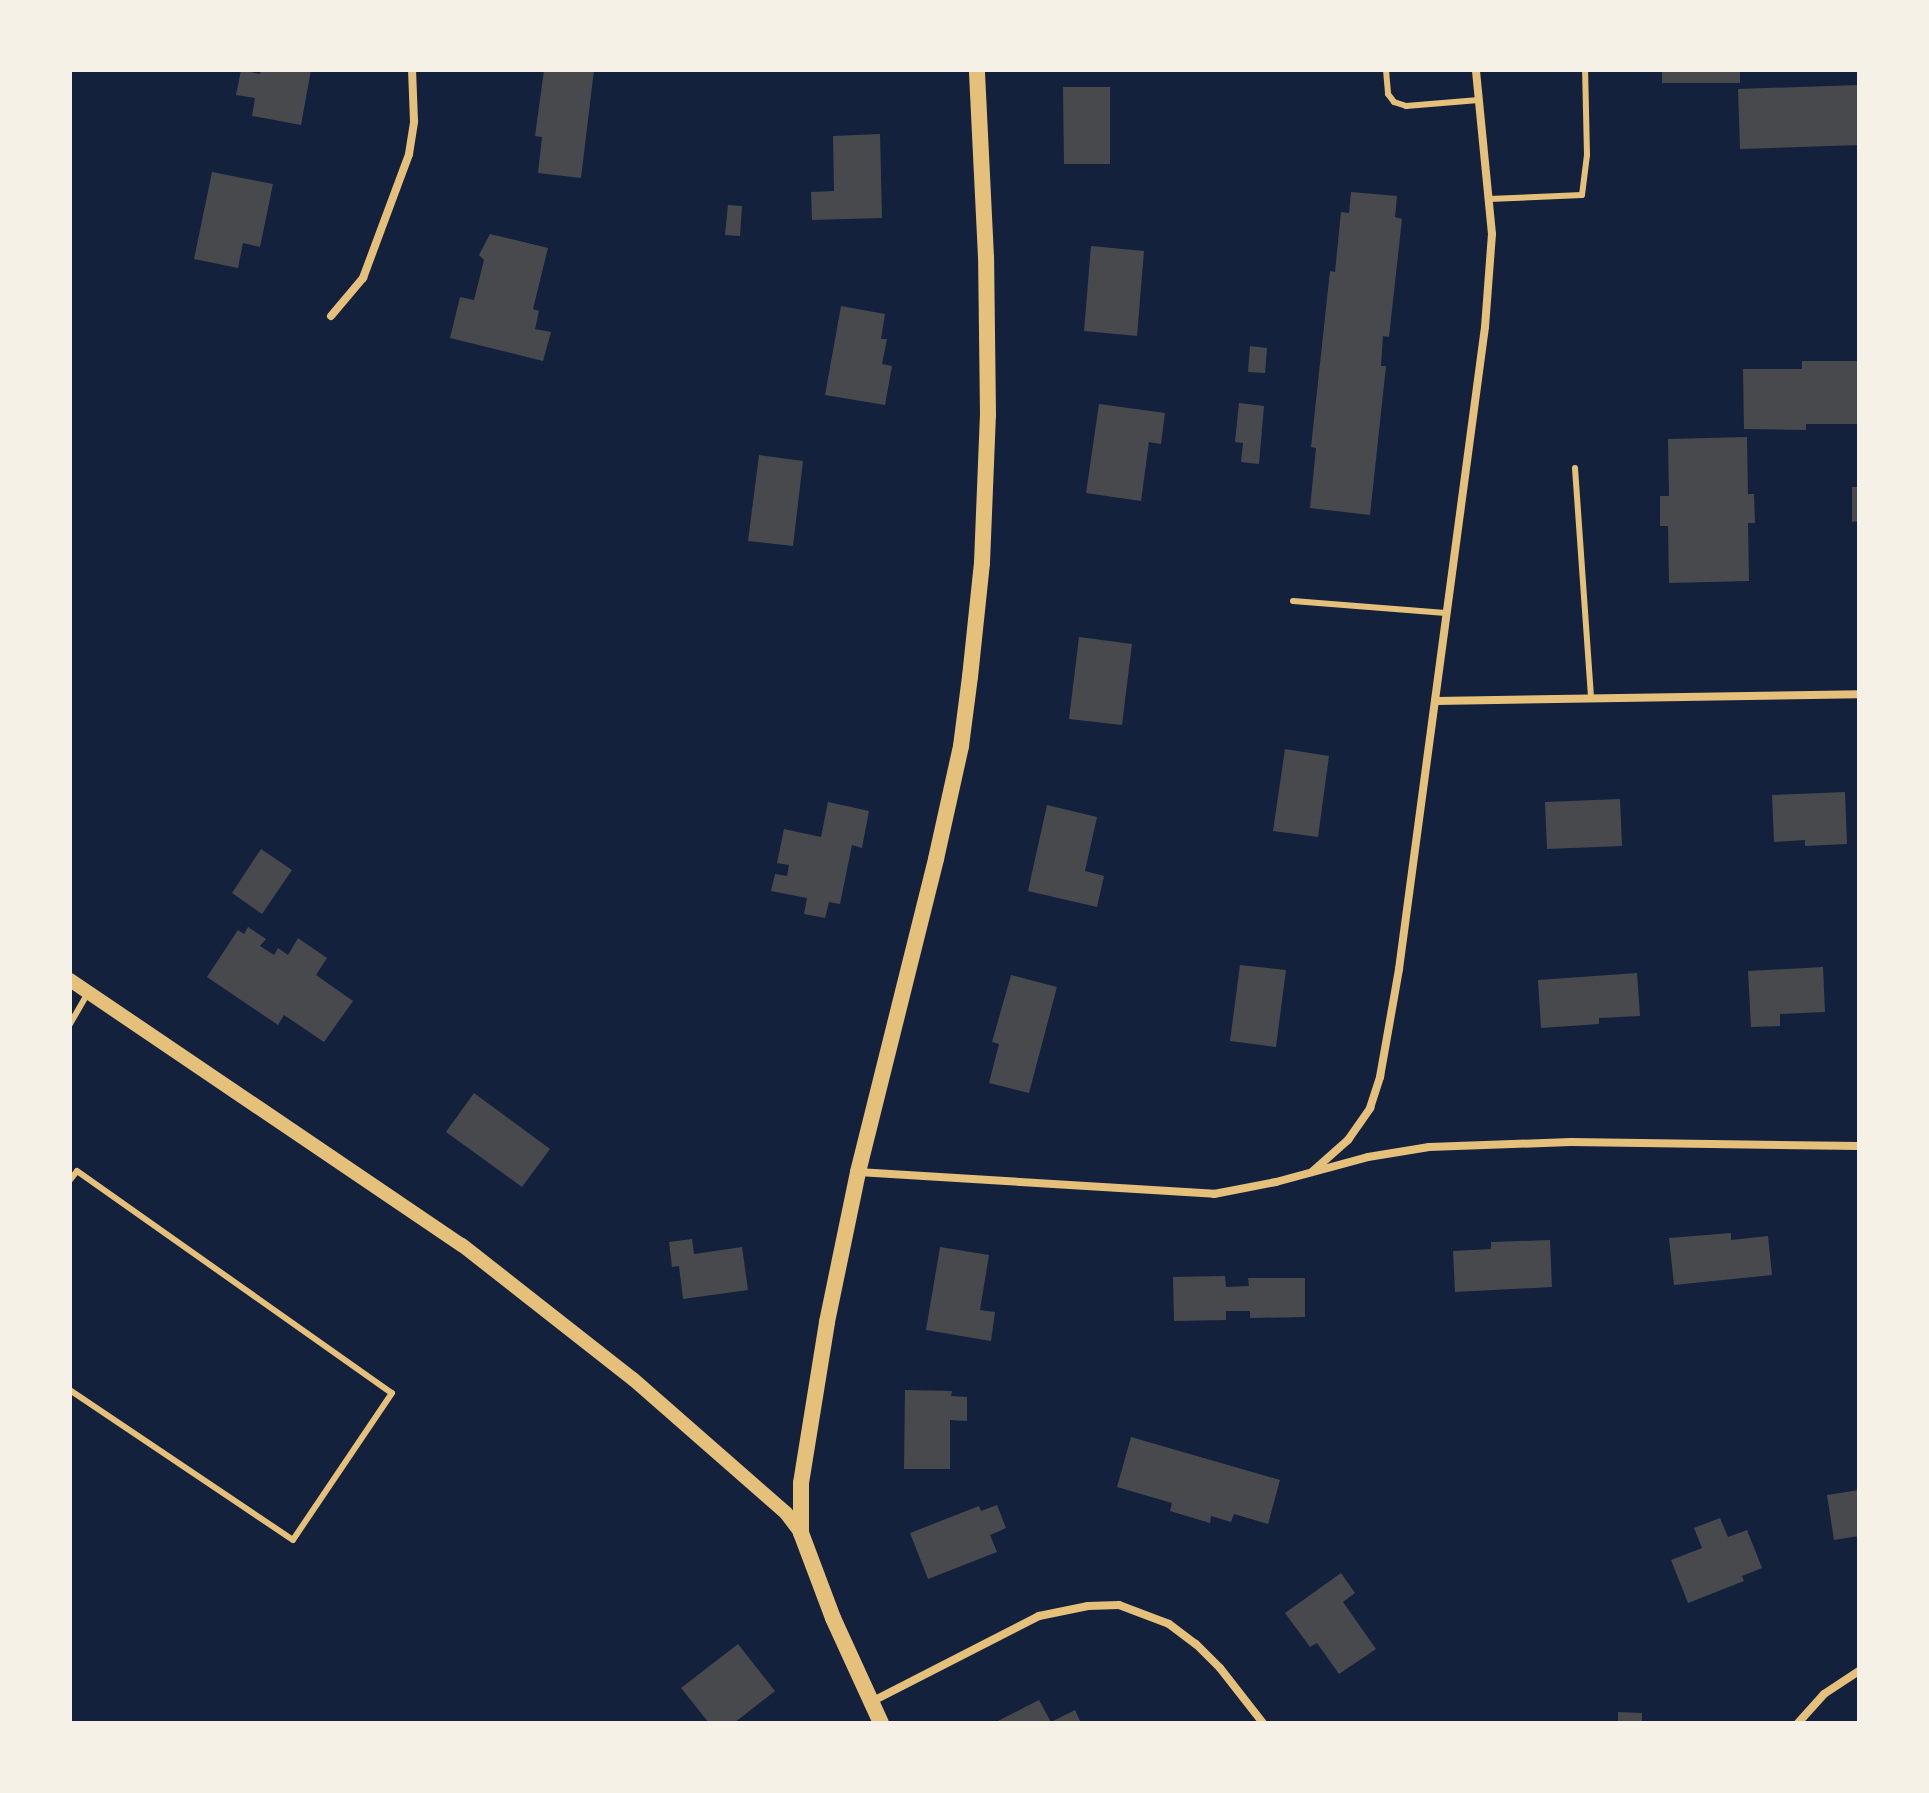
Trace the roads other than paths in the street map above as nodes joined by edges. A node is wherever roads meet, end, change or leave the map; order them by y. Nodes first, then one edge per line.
1 (412, 70) edge
2 (977, 70) edge
3 (1386, 70) edge
4 (1476, 70) edge
5 (1585, 70) edge
6 (1479, 100) junction
7 (1489, 199) junction
8 (331, 316) dead end
9 (1575, 468) dead end
10 (1293, 601) dead end
11 (1446, 613) junction
12 (1859, 694) edge
13 (1591, 698) junction
14 (1435, 701) junction
15 (70, 980) edge
16 (88, 993) junction
17 (70, 1024) edge
18 (1859, 1146) edge
19 (1313, 1171) junction
20 (858, 1172) junction
21 (70, 1180) edge
22 (70, 1390) edge
23 (801, 1533) junction
24 (1859, 1671) edge
25 (870, 1702) junction
26 (881, 1723) edge
27 (1263, 1723) edge
28 (1798, 1723) edge

1 - 8 street
2 - 20 main road
3 - 6 lane
4 - 6 street
5 - 7 lane
6 - 7 street
7 - 11 street
9 - 13 lane
10 - 11 lane
11 - 14 street
12 - 13 street
13 - 14 street
14 - 19 street
15 - 16 street
16 - 17 lane
16 - 23 street
18 - 19 street
19 - 20 street
20 - 23 main road
21 - 22 lane
23 - 25 main road
24 - 28 street
25 - 26 main road
25 - 27 street

